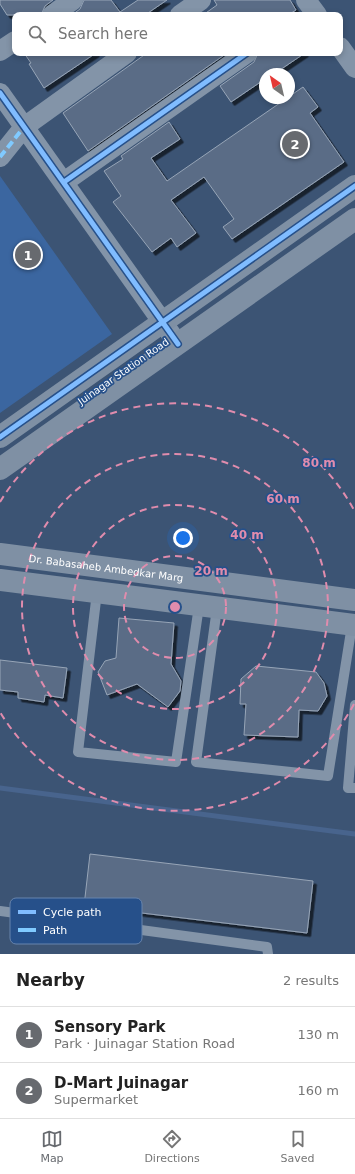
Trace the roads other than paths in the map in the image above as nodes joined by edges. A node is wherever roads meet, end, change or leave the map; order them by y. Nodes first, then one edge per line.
1 (73, 0) edge
2 (201, 0) edge
3 (56, 12) edge
4 (184, 12) edge
5 (12, 43) edge
6 (0, 51) edge
7 (343, 51) edge
8 (124, 56) edge
9 (243, 56) edge
10 (355, 68) edge
11 (0, 93) edge
12 (24, 127) junction
13 (0, 157) edge
14 (64, 182) junction
15 (355, 186) edge
16 (355, 218) edge
17 (163, 322) junction
18 (178, 344) junction
19 (0, 437) edge
20 (0, 470) edge
21 (0, 554) edge
22 (0, 580) edge
23 (97, 592) junction
24 (306, 594) junction
25 (355, 600) edge
26 (208, 607) junction
27 (303, 619) junction
28 (354, 625) edge
29 (355, 705) edge
30 (355, 788) edge
31 (0, 911) edge
32 (10, 912) edge
33 (142, 930) edge
34 (268, 954) edge

1 - 3 street
2 - 4 street
5 - 6 street
7 - 10 street
8 - 12 street
9 - 14 street
11 - 12 street
12 - 13 street
12 - 14 street
14 - 17 street
15 - 17 street, Juinagar Station Road
16 - 18 street, Juinagar Station Road
17 - 18 street
17 - 19 street, Juinagar Station Road
18 - 20 street, Juinagar Station Road
21 - 24 street, Dr. Babasaheb Ambedkar Marg
22 - 23 street
23 - 26 street
23 - 26 lane
24 - 25 street, Dr. Babasaheb Ambedkar Marg
24 - 27 street
26 - 27 street
26 - 28 lane
27 - 28 street
29 - 30 lane
31 - 32 lane
33 - 34 lane

